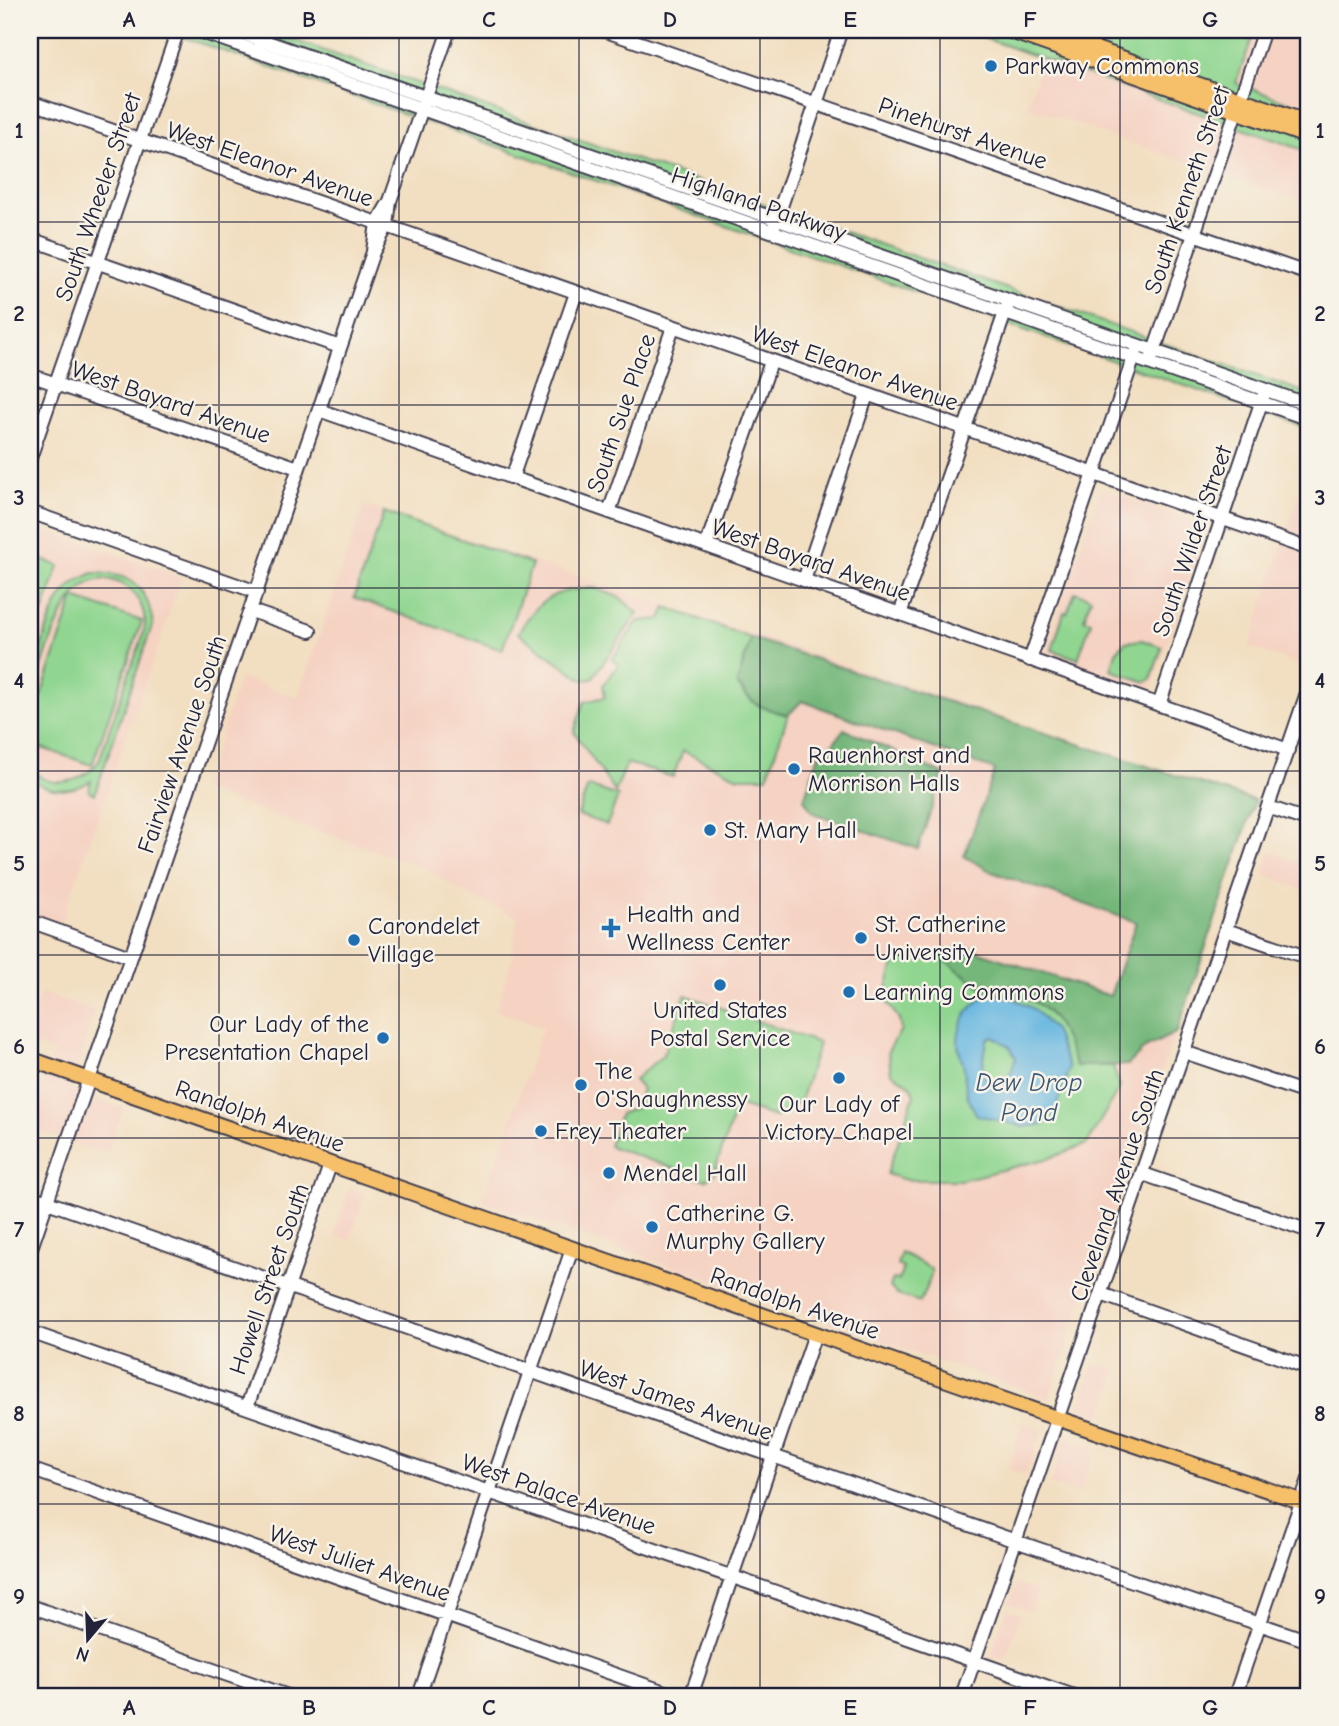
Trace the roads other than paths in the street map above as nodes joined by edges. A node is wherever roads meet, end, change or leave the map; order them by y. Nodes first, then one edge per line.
1 (178, 30) edge
2 (196, 30) edge
3 (233, 30) edge
4 (449, 30) edge
5 (603, 30) edge
6 (841, 30) edge
7 (1008, 30) edge
8 (1041, 30) edge
9 (1264, 30) edge
10 (30, 102) edge
11 (425, 103) junction
12 (815, 104) junction
13 (1238, 106) junction
14 (1309, 123) edge
15 (1309, 137) edge
16 (139, 140) junction
17 (382, 225) junction
18 (775, 225) junction
19 (1195, 234) junction
20 (30, 239) edge
21 (97, 262) junction
22 (1309, 274) edge
23 (576, 293) junction
24 (1007, 306) junction
25 (673, 327) junction
26 (340, 347) junction
27 (1155, 350) junction
28 (1136, 351) junction
29 (771, 362) junction
30 (1150, 363) junction
31 (30, 375) edge
32 (55, 384) junction
33 (867, 395) junction
34 (1264, 396) junction
35 (1309, 405) edge
36 (319, 410) junction
37 (1309, 419) edge
38 (965, 429) junction
39 (30, 458) edge
40 (298, 468) junction
41 (1094, 473) junction
42 (512, 478) junction
43 (30, 512) edge
44 (610, 512) junction
45 (1222, 518) junction
46 (706, 546) junction
47 (1309, 548) edge
48 (804, 580) junction
49 (257, 592) junction
50 (251, 611) junction
51 (900, 614) junction
52 (310, 631) dead end
53 (1030, 660) junction
54 (1309, 687) edge
55 (1159, 705) junction
56 (1288, 750) junction
57 (1268, 807) junction
58 (1309, 821) edge
59 (30, 921) edge
60 (1226, 930) junction
61 (130, 957) junction
62 (1309, 958) edge
63 (1184, 1052) junction
64 (30, 1059) edge
65 (88, 1079) junction
66 (1309, 1094) edge
67 (330, 1164) junction
68 (1143, 1174) junction
69 (30, 1196) edge
70 (47, 1202) junction
71 (1309, 1231) edge
72 (572, 1249) junction
73 (30, 1251) edge
74 (288, 1286) junction
75 (1101, 1294) junction
76 (30, 1332) edge
77 (815, 1334) junction
78 (1309, 1368) edge
79 (530, 1371) junction
80 (247, 1407) junction
81 (1058, 1418) junction
82 (773, 1456) junction
83 (30, 1469) edge
84 (1309, 1479) edge
85 (489, 1491) junction
86 (1305, 1503) edge
87 (1015, 1541) junction
88 (732, 1577) junction
89 (30, 1606) edge
90 (446, 1616) junction
91 (1260, 1624) junction
92 (1309, 1640) edge
93 (974, 1662) junction
94 (288, 1696) edge
95 (419, 1696) edge
96 (676, 1696) edge
97 (691, 1696) edge
98 (962, 1696) edge
99 (1073, 1696) edge
100 (1235, 1696) edge

1 - 16 street, South Wheeler Street
2 - 11 street, Highland Parkway
3 - 11 street, Highland Parkway
4 - 11 street, Fairview Avenue South
5 - 12 street, Pinehurst Avenue
6 - 12 street
7 - 13 main road
8 - 13 main road
9 - 13 street, South Kenneth Street
10 - 16 street, West Eleanor Avenue
11 - 17 street, Fairview Avenue South
11 - 18 street, Highland Parkway
12 - 18 street
12 - 19 street, Pinehurst Avenue
13 - 14 main road
13 - 15 main road
13 - 19 street, South Kenneth Street
16 - 17 street, West Eleanor Avenue
16 - 21 street, South Wheeler Street
17 - 23 street, West Eleanor Avenue
17 - 26 street, Fairview Avenue South
18 - 24 street, Highland Parkway
19 - 22 street, Pinehurst Avenue
19 - 27 street, South Kenneth Street
20 - 21 street
21 - 26 street
21 - 32 street, South Wheeler Street
23 - 25 street, West Eleanor Avenue
23 - 42 street
24 - 28 street, Highland Parkway
24 - 38 street
25 - 29 street, West Eleanor Avenue
25 - 44 street, South Sue Place
26 - 36 street, Fairview Avenue South
27 - 28 street, Highland Parkway
27 - 30 street, South Kenneth Street
27 - 34 street, Highland Parkway
28 - 30 street, Highland Parkway
28 - 41 street
29 - 33 street, West Eleanor Avenue
29 - 46 street
30 - 34 street, Highland Parkway
31 - 32 street, West Bayard Avenue
32 - 39 street, South Wheeler Street
32 - 40 street, West Bayard Avenue
33 - 38 street, West Eleanor Avenue
33 - 48 street
34 - 35 street, Highland Parkway
34 - 37 street, Highland Parkway
34 - 45 street, South Wilder Street
36 - 40 street, Fairview Avenue South
36 - 42 street, West Bayard Avenue
38 - 41 street, West Eleanor Avenue
38 - 51 street
40 - 49 street, Fairview Avenue South
41 - 45 street, West Eleanor Avenue
41 - 53 street
42 - 44 street, West Bayard Avenue
43 - 49 street
44 - 46 street, West Bayard Avenue
45 - 47 street, West Eleanor Avenue
45 - 55 street, South Wilder Street
46 - 48 street, West Bayard Avenue
48 - 51 street, West Bayard Avenue
49 - 50 street, Fairview Avenue South
50 - 52 street
50 - 61 street, Fairview Avenue South
51 - 53 street, West Bayard Avenue
53 - 55 street, West Bayard Avenue
54 - 56 street, Cleveland Avenue South
55 - 56 street, West Bayard Avenue
56 - 57 street, Cleveland Avenue South
57 - 58 street
57 - 60 street, Cleveland Avenue South
59 - 61 street
60 - 62 street
60 - 63 street, Cleveland Avenue South
61 - 65 street, Fairview Avenue South
63 - 66 street
63 - 68 street, Cleveland Avenue South
64 - 65 main road, Randolph Avenue
65 - 67 main road, Randolph Avenue
65 - 70 street, Fairview Avenue South
67 - 72 main road, Randolph Avenue
67 - 74 street, Howell Street South
68 - 71 street
68 - 75 street, Cleveland Avenue South
69 - 70 street, West James Avenue
70 - 73 street, Fairview Avenue South
70 - 74 street, West James Avenue
72 - 77 main road, Randolph Avenue
72 - 79 street
74 - 79 street, West James Avenue
74 - 80 street, Howell Street South
75 - 78 street
75 - 81 street, Cleveland Avenue South
76 - 80 street, West Palace Avenue
77 - 81 main road, Randolph Avenue
77 - 82 street
79 - 82 street, West James Avenue
79 - 85 street
80 - 85 street, West Palace Avenue
81 - 86 main road, Randolph Avenue
81 - 87 street, Cleveland Avenue South
82 - 87 street, West James Avenue
82 - 88 street
83 - 90 street, West Juliet Avenue
84 - 86 street
85 - 88 street, West Palace Avenue
85 - 90 street
86 - 91 street
87 - 91 street, West James Avenue
87 - 93 street, Cleveland Avenue South
88 - 93 street, West Palace Avenue
88 - 97 street
89 - 94 street
90 - 95 street
90 - 96 street, West Juliet Avenue
91 - 92 street, West James Avenue
91 - 100 street
93 - 98 street, Cleveland Avenue South
93 - 99 street, West Palace Avenue

